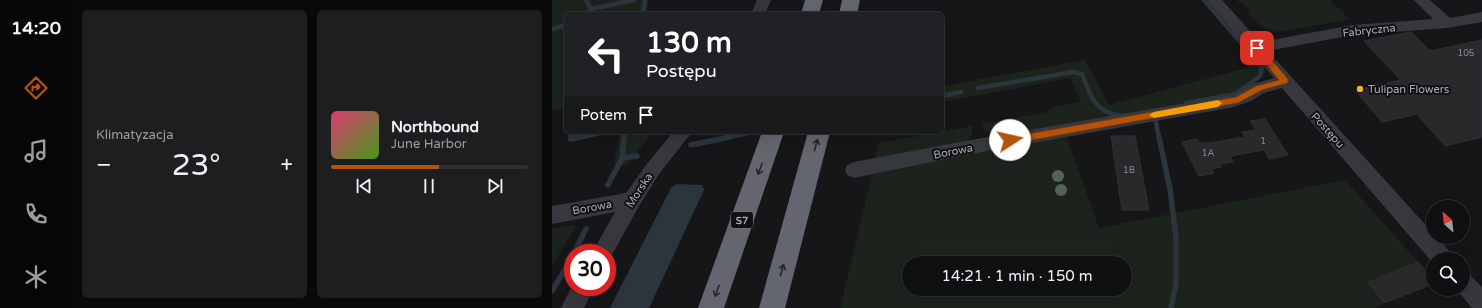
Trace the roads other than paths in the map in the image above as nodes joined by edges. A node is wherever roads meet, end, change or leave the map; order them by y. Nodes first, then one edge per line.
1 (764, 0) edge
2 (814, 0) edge
3 (851, 0) edge
4 (1214, 0) edge
5 (1421, 0) edge
6 (759, 12) edge
7 (811, 12) edge
8 (848, 12) edge
9 (1482, 18) edge
10 (1447, 22) junction
11 (1257, 48) junction
12 (1285, 81) junction
13 (681, 134) edge
14 (772, 134) edge
15 (818, 134) edge
16 (854, 170) dead end
17 (632, 200) junction
18 (552, 215) edge
19 (607, 244) edge
20 (1437, 252) edge
21 (1470, 290) edge
22 (578, 296) edge
23 (1482, 303) edge
24 (572, 308) edge
25 (711, 308) edge
26 (772, 308) edge

1 - 6 street
2 - 7 highway
3 - 8 highway
4 - 11 street, Postępu
5 - 10 street
9 - 10 street, Fabryczna
10 - 11 street, Fabryczna
11 - 12 street, Postępu
12 - 16 street, Borowa
12 - 20 street, Postępu
13 - 17 street, Morska
14 -> 25 highway, S7
26 -> 15 highway
17 - 18 street, Borowa
17 - 19 street, Morska
21 - 23 street
22 - 24 street

